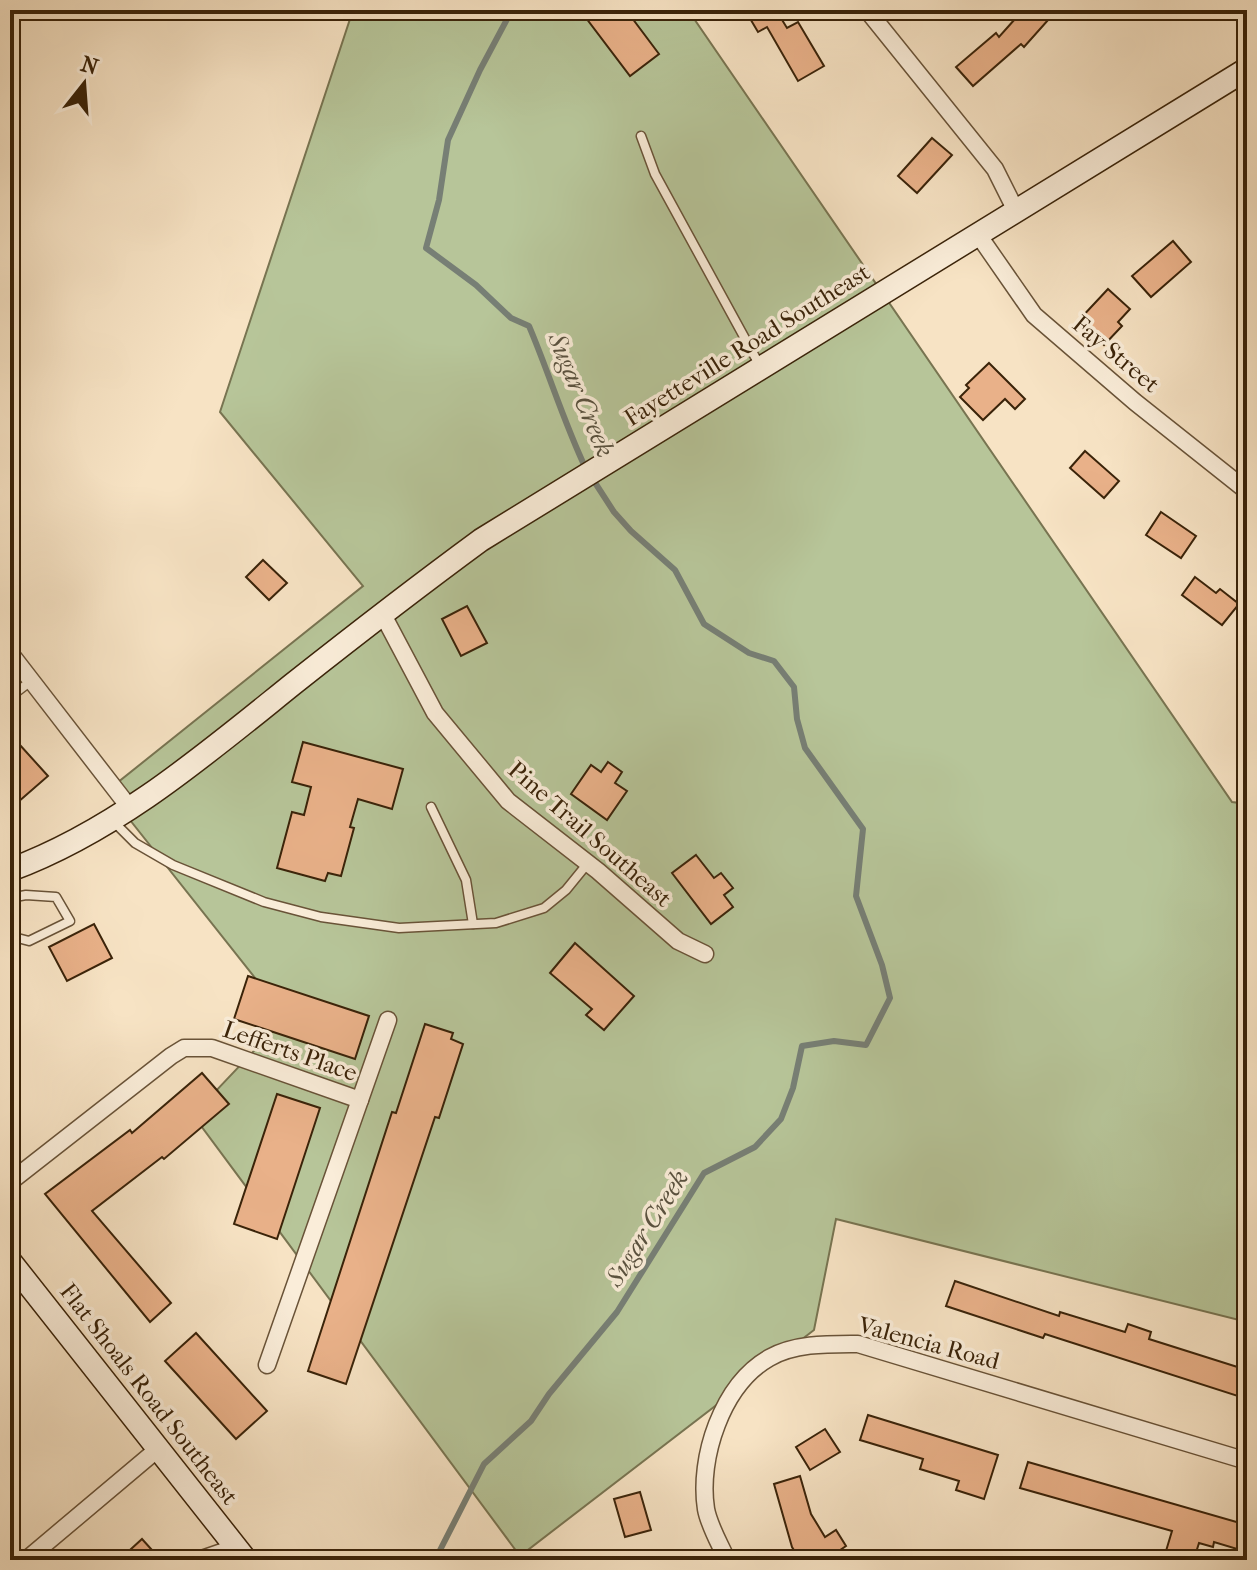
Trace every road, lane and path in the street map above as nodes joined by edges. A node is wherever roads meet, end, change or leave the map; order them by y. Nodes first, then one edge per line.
1 (867, 10) edge
2 (1247, 69) edge
3 (641, 136) dead end
4 (1015, 209) junction
5 (977, 233) junction
6 (761, 367) junction
7 (1247, 491) edge
8 (382, 613) junction
9 (10, 653) edge
10 (31, 681) junction
11 (10, 697) edge
12 (431, 807) dead end
13 (119, 812) junction
14 (588, 863) junction
15 (10, 870) edge
16 (10, 898) edge
17 (473, 924) junction
18 (10, 936) edge
19 (705, 954) dead end
20 (388, 1020) dead end
21 (360, 1100) junction
22 (10, 1182) edge
23 (10, 1261) edge
24 (267, 1365) dead end
25 (159, 1448) junction
26 (1247, 1461) edge
27 (240, 1552) edge
28 (201, 1555) dead end
29 (26, 1560) edge
30 (727, 1560) edge

1 - 4 street
2 - 4 street, Fayetteville Road Southeast
3 - 6 lane
4 - 5 street, Fayetteville Road Southeast
5 - 6 street, Fayetteville Road Southeast
5 - 7 street, Fay Street
6 - 8 street, Fayetteville Road Southeast
8 - 13 street, Fayetteville Road Southeast
8 - 14 street, Pine Trail Southeast
9 - 10 street
10 - 11 lane
10 - 13 street
12 - 17 lane
13 - 15 street, Fayetteville Road Southeast
13 - 17 lane
14 - 17 lane
14 - 19 street, Pine Trail Southeast
16 - 18 lane
20 - 21 street
21 - 22 street, Lefferts Place
21 - 24 street
23 - 25 street, Flat Shoals Road Southeast
25 - 27 street, Flat Shoals Road Southeast
25 - 29 street
26 - 30 street, Valencia Road
27 - 28 lane

